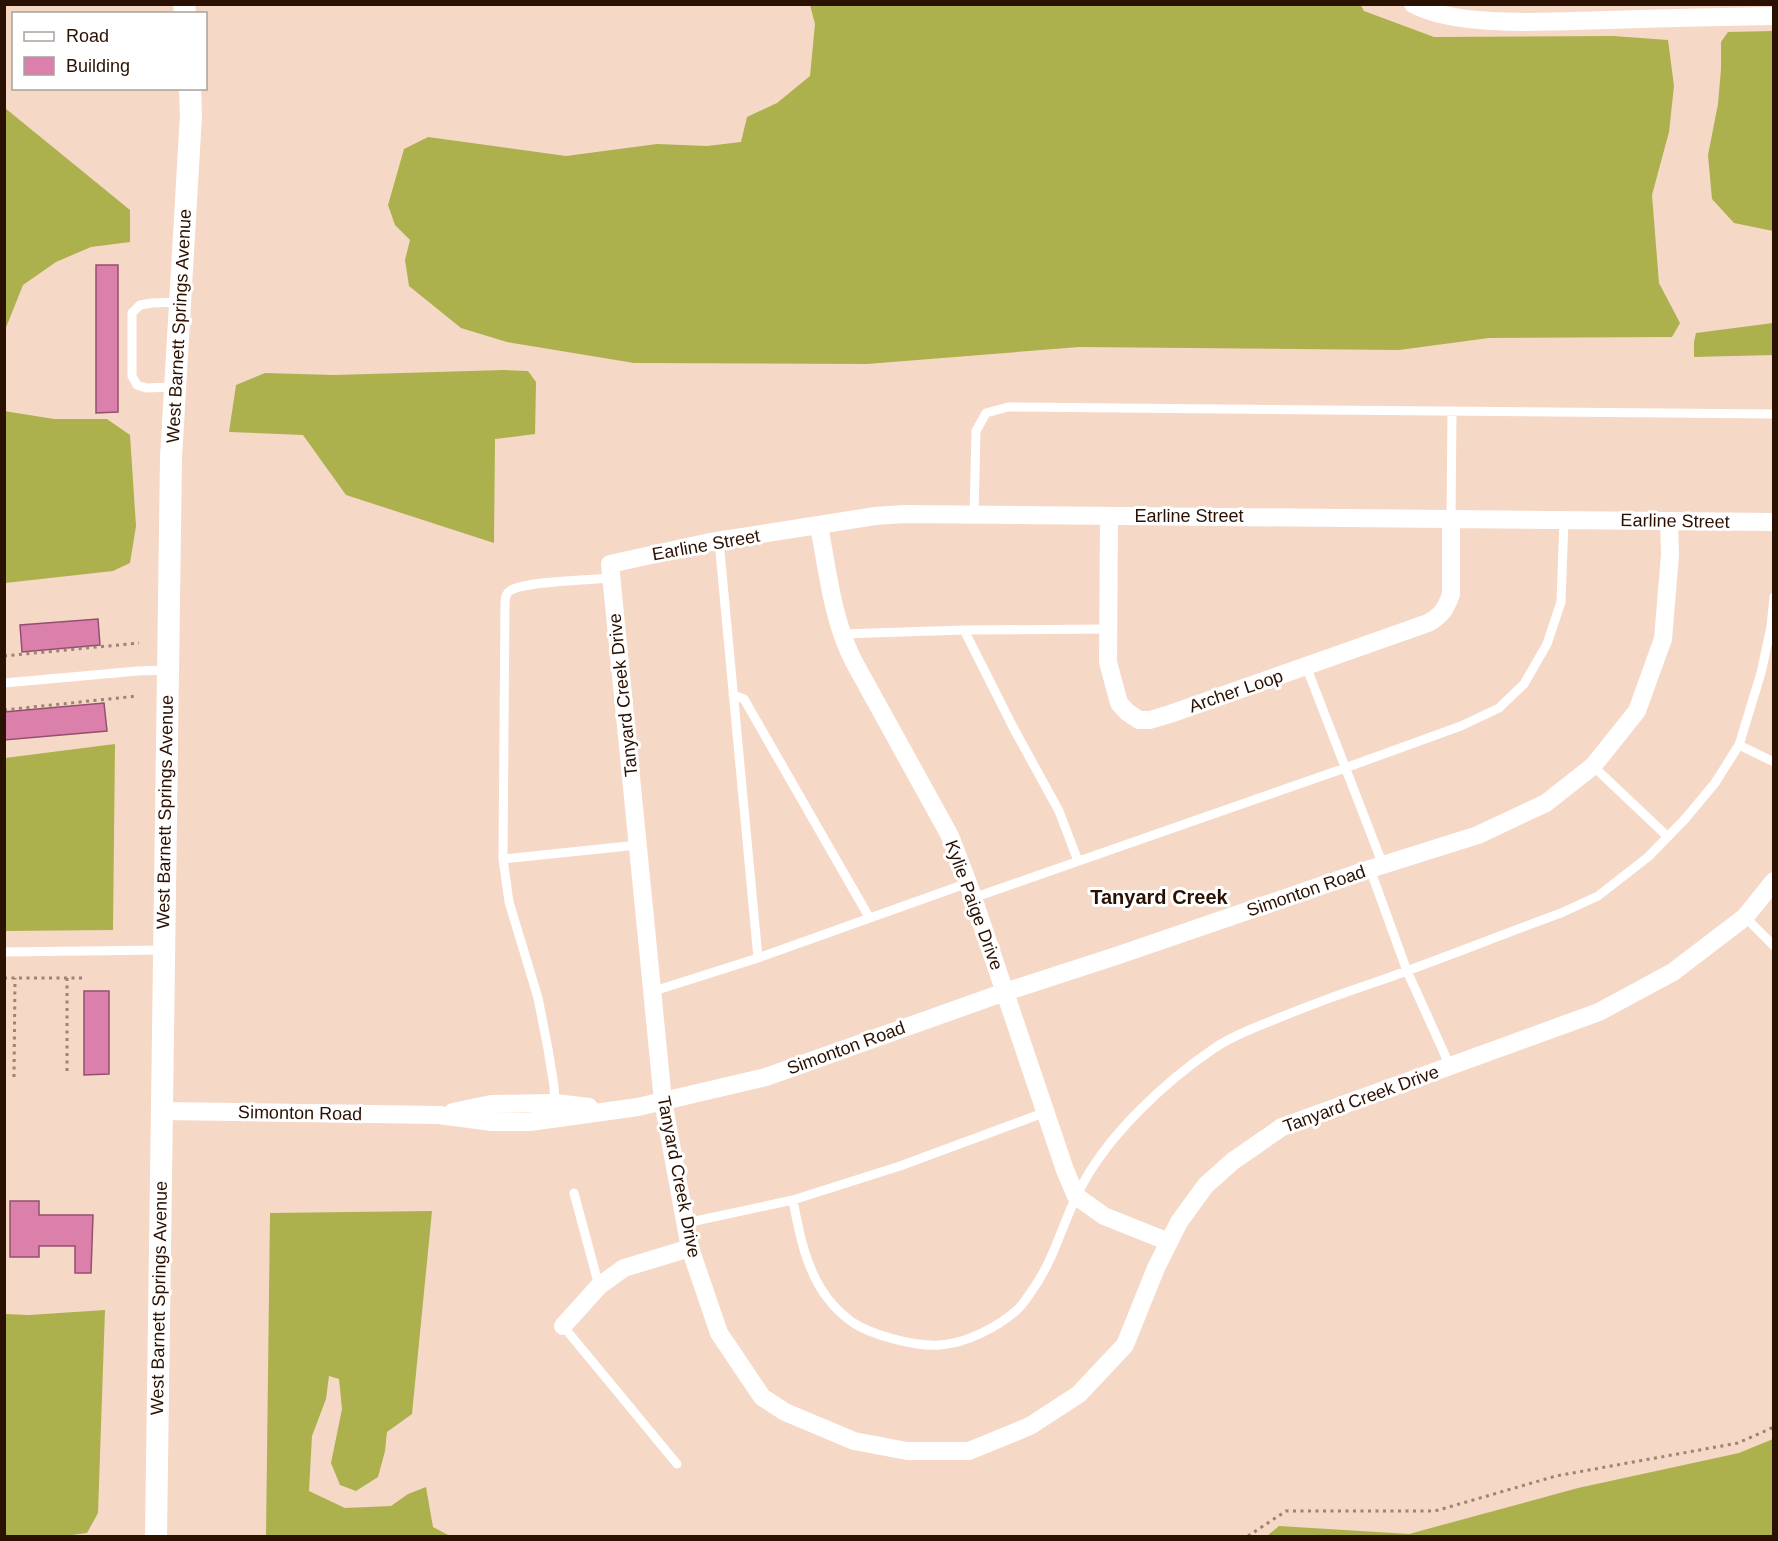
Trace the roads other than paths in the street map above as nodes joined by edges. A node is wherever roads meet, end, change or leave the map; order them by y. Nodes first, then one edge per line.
1 (1413, 4) edge
2 (1679, 11) edge
3 (1548, 13) edge
4 (1773, 16) edge
5 (190, 90) edge
6 (180, 302) junction
7 (175, 387) junction
8 (1452, 411) junction
9 (1773, 414) edge
10 (974, 515) junction
11 (1109, 516) junction
12 (1451, 519) junction
13 (1564, 520) junction
14 (1669, 521) junction
15 (1773, 522) edge
16 (819, 525) junction
17 (719, 542) junction
18 (611, 571) junction
19 (1773, 597) edge
20 (1108, 629) junction
21 (964, 630) junction
22 (841, 634) junction
23 (1306, 666) junction
24 (168, 670) junction
25 (4, 683) edge
26 (733, 695) junction
27 (1739, 745) junction
28 (1773, 762) edge
29 (1593, 766) junction
30 (1345, 768) junction
31 (1668, 837) junction
32 (638, 844) junction
33 (503, 859) junction
34 (1078, 861) junction
35 (1376, 867) junction
36 (1773, 882) edge
37 (970, 890) junction
38 (869, 917) junction
39 (1745, 917) junction
40 (1773, 946) edge
41 (163, 950) junction
42 (4, 952) edge
43 (758, 958) junction
44 (1407, 971) junction
45 (651, 992) junction
46 (1005, 992) junction
47 (1450, 1066) junction
48 (663, 1101) junction
49 (555, 1103) junction
50 (615, 1109) junction
51 (161, 1111) junction
52 (1046, 1112) junction
53 (439, 1115) junction
54 (574, 1193) dead end
55 (1076, 1196) junction
56 (793, 1200) junction
57 (686, 1223) junction
58 (1169, 1242) junction
59 (690, 1248) junction
60 (599, 1286) junction
61 (563, 1326) joint
62 (677, 1464) dead end
63 (156, 1536) edge

1 - 3 street
2 - 3 street
2 - 4 street
5 - 6 street, West Barnett Springs Avenue
6 - 7 street, West Barnett Springs Avenue
6 - 7 lane
7 - 24 street, West Barnett Springs Avenue
8 - 9 lane
8 - 10 lane
8 - 12 lane
10 - 11 street, Earline Street
10 - 16 street, Earline Street
11 - 12 street, Earline Street
11 - 20 street, Archer Loop
12 - 13 street, Earline Street
12 - 23 street, Archer Loop
13 - 14 street, Earline Street
13 - 30 lane
14 - 15 street, Earline Street
14 - 29 street, Simonton Road
16 - 17 street, Earline Street
16 - 22 street, Kylie Paige Drive
17 - 18 street, Earline Street
17 - 26 lane
18 - 32 street, Tanyard Creek Drive
18 - 33 lane
19 - 27 lane
20 - 21 lane
20 - 23 street, Archer Loop
21 - 22 lane
21 - 34 lane
22 - 37 street, Kylie Paige Drive
23 - 30 lane
24 - 25 lane
24 - 41 street, West Barnett Springs Avenue
26 - 38 lane
26 - 43 lane
27 - 28 lane
27 - 31 lane
29 - 31 lane
29 - 35 street, Simonton Road
30 - 34 lane
30 - 35 lane
31 - 44 lane
32 - 33 lane
32 - 45 street, Tanyard Creek Drive
33 - 49 lane
34 - 37 lane
35 - 44 lane
35 - 46 street, Simonton Road
36 - 39 street, Tanyard Creek Drive
37 - 38 lane
37 - 46 street, Kylie Paige Drive
38 - 43 lane
39 - 40 lane
39 - 47 street, Tanyard Creek Drive
41 - 42 lane
41 - 51 street, West Barnett Springs Avenue
43 - 45 lane
44 - 47 lane
44 - 55 lane
45 - 48 street, Tanyard Creek Drive
46 - 48 street, Simonton Road
46 - 52 street, Kylie Paige Drive
47 - 58 street, Tanyard Creek Drive
48 - 50 street, Simonton Road
48 - 57 street, Tanyard Creek Drive
49 - 50 street, Simonton Road
49 - 53 street, Simonton Road
50 - 53 street, Simonton Road
51 - 53 street, Simonton Road
51 - 63 street, West Barnett Springs Avenue
52 - 55 street, Kylie Paige Drive
52 - 56 lane
54 - 60 lane
55 - 56 lane
55 - 58 street
56 - 57 lane
57 - 59 street, Tanyard Creek Drive
58 - 59 street, Tanyard Creek Drive
59 - 60 street
60 - 61 street
61 - 62 lane

